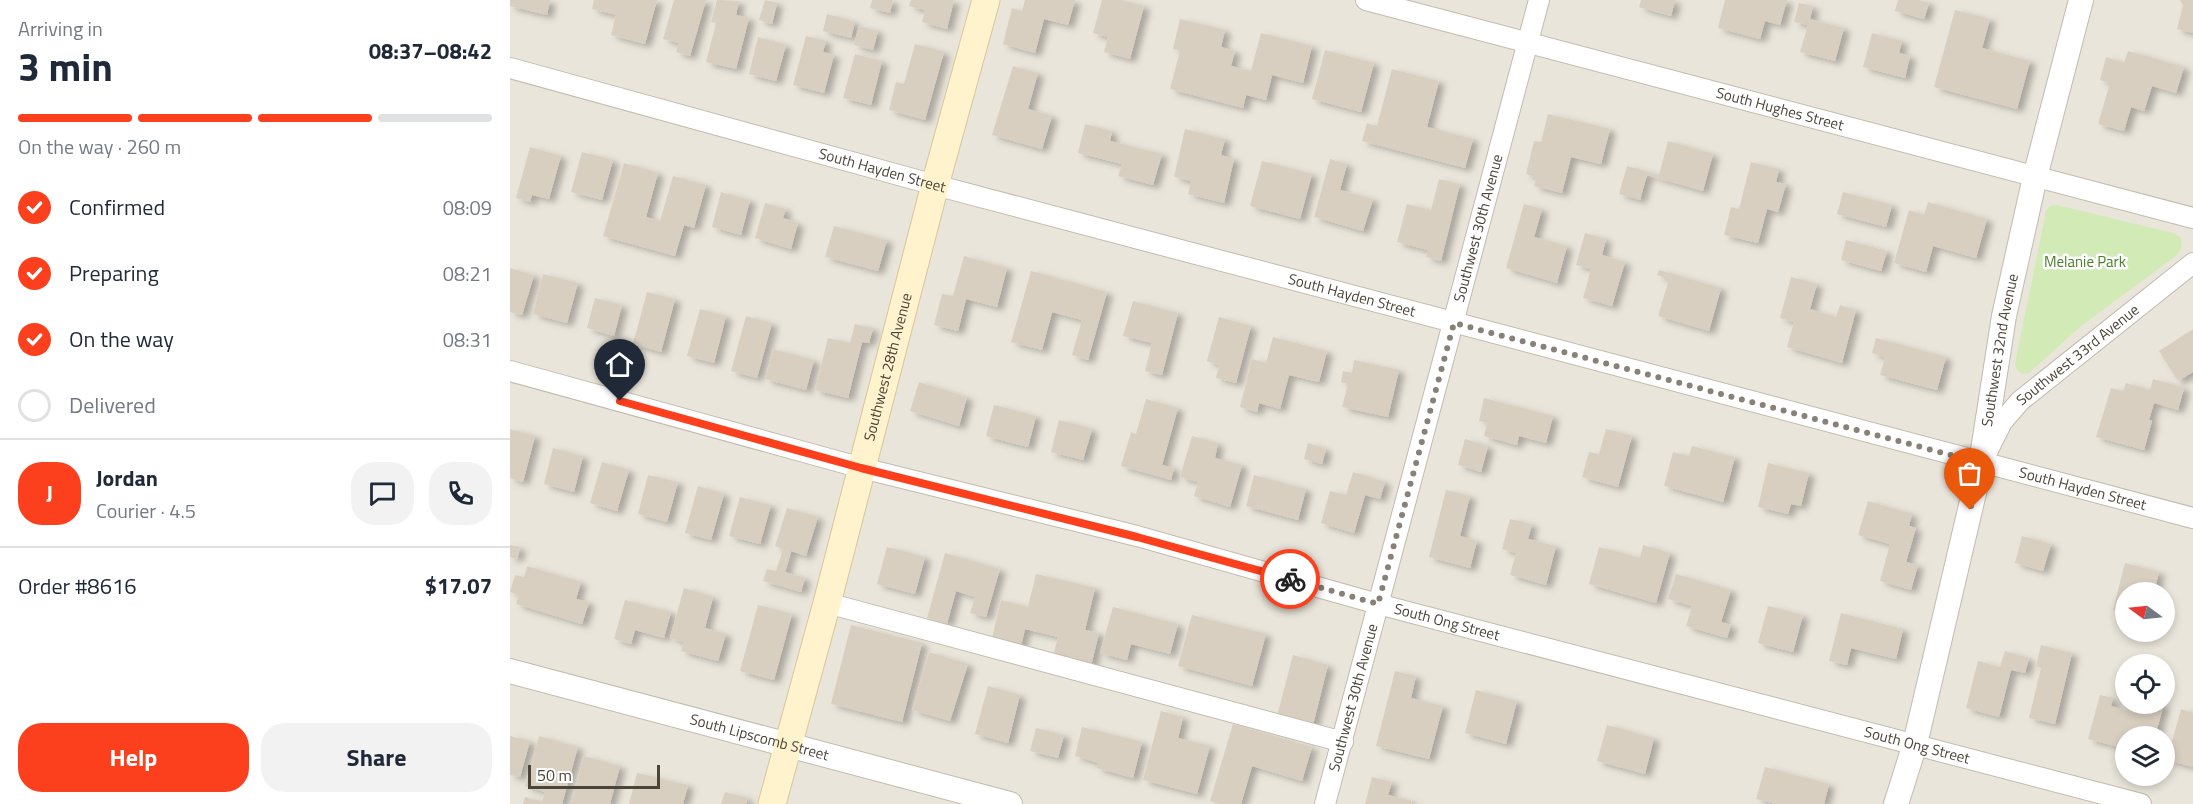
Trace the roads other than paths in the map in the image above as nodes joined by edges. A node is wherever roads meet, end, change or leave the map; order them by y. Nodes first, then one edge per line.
1 (986, 0) edge
2 (1366, 0) edge
3 (1539, 0) edge
4 (2081, 0) edge
5 (1528, 43) junction
6 (510, 68) edge
7 (2035, 177) junction
8 (935, 185) junction
9 (2193, 218) edge
10 (2193, 263) edge
11 (1454, 323) junction
12 (510, 371) edge
13 (1981, 463) junction
14 (861, 468) junction
15 (2193, 518) edge
16 (827, 603) junction
17 (1378, 604) junction
18 (510, 671) edge
19 (1343, 742) junction
20 (1914, 744) junction
21 (787, 745) junction
22 (772, 804) edge
23 (1010, 804) edge
24 (1325, 804) edge
25 (1896, 804) edge
26 (2142, 804) edge

1 - 8 main road, Southwest 28th Avenue
2 - 5 street, South Hughes Street
3 - 5 street, Southwest 30th Avenue
4 - 7 street, Southwest 32nd Avenue
5 - 7 street, South Hughes Street
5 - 11 street, Southwest 30th Avenue
6 - 8 street, South Hayden Street
7 - 9 street, South Hughes Street
7 - 13 street, Southwest 32nd Avenue
8 - 11 street, South Hayden Street
8 - 14 main road, Southwest 28th Avenue
10 - 13 street, Southwest 33rd Avenue
11 - 13 street, South Hayden Street
11 - 17 street, Southwest 30th Avenue
12 - 14 street, South Ong Street
13 - 15 street, South Hayden Street
13 - 20 street, Southwest 32nd Avenue
14 - 16 main road, Southwest 28th Avenue
14 - 17 street, South Ong Street
16 - 19 street
16 - 21 main road, Southwest 28th Avenue
17 - 19 street, Southwest 30th Avenue
17 - 20 street, South Ong Street
18 - 21 street, South Lipscomb Street
19 - 24 street, Southwest 30th Avenue
20 - 25 street, Southwest 32nd Avenue
20 - 26 street, South Ong Street
21 - 22 main road, Southwest 28th Avenue
21 - 23 street, South Lipscomb Street

